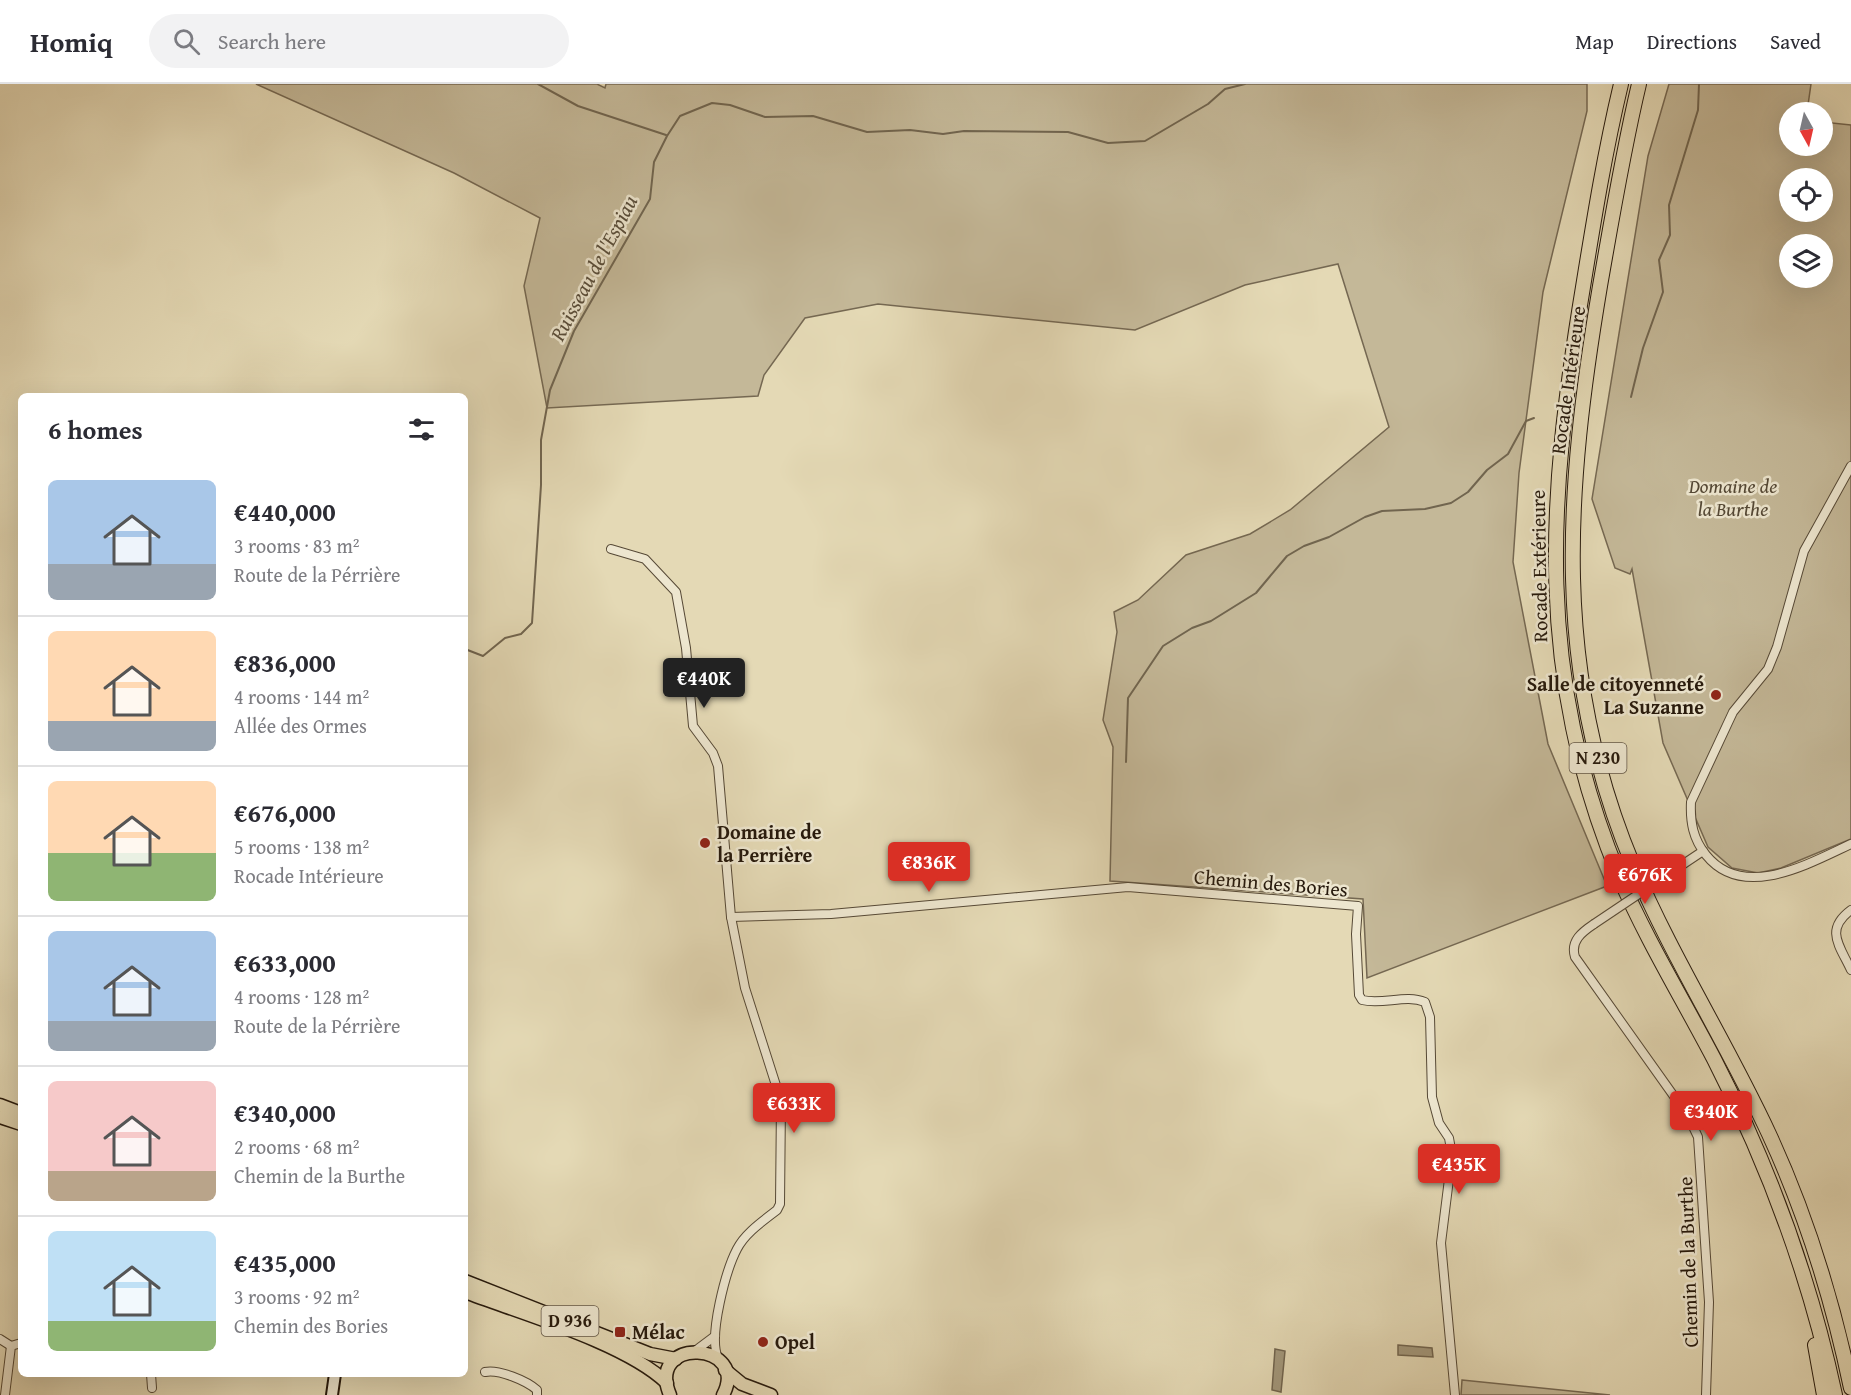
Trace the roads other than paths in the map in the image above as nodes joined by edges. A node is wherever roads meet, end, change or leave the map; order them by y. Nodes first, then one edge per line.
1 (1621, 84) edge
2 (1639, 84) edge
3 (1851, 466) edge
4 (611, 549) dead end
5 (1851, 844) edge
6 (1703, 851) junction
7 (1851, 910) edge
8 (731, 917) junction
9 (1851, 970) edge
10 (0, 1105) edge
11 (18, 1112) edge
12 (0, 1117) edge
13 (18, 1123) edge
14 (1797, 1251) junction
15 (468, 1282) edge
16 (468, 1293) edge
17 (715, 1336) junction
18 (0, 1339) edge
19 (18, 1344) edge
20 (11, 1346) junction
21 (695, 1351) junction
22 (676, 1359) junction
23 (1845, 1361) junction
24 (723, 1366) junction
25 (485, 1371) dead end
26 (151, 1377) edge
27 (335, 1377) edge
28 (1851, 1377) edge
29 (152, 1388) dead end
30 (1851, 1388) edge
31 (667, 1390) edge
32 (4, 1395) edge
33 (332, 1395) edge
34 (537, 1395) edge
35 (723, 1395) edge
36 (771, 1395) edge
37 (1455, 1395) edge
38 (1706, 1395) edge
39 (1824, 1395) edge
40 (1835, 1395) edge

1 - 14 highway, Rocade Extérieure / N 230
2 - 23 highway, Rocade Intérieure / N 230
3 - 6 street
4 - 8 street
5 - 6 street
6 - 38 street, Chemin de la Burthe, bridge
7 - 9 street
8 - 17 street
8 - 37 street, Chemin des Bories
10 - 11 main road
12 - 13 main road
14 - 39 highway
14 - 40 highway, Rocade Extérieure / N 230
15 - 22 main road, D 936
16 - 31 main road, D 936
17 - 21 street
17 - 24 street
18 - 20 street
19 - 20 street
20 - 32 street
21 - 22 main road
21 - 24 main road
22 - 31 main road
23 - 28 highway
23 - 30 highway, Rocade Intérieure / N 230
24 - 35 main road
24 - 36 main road
25 - 34 street
26 - 29 street
27 - 33 street

